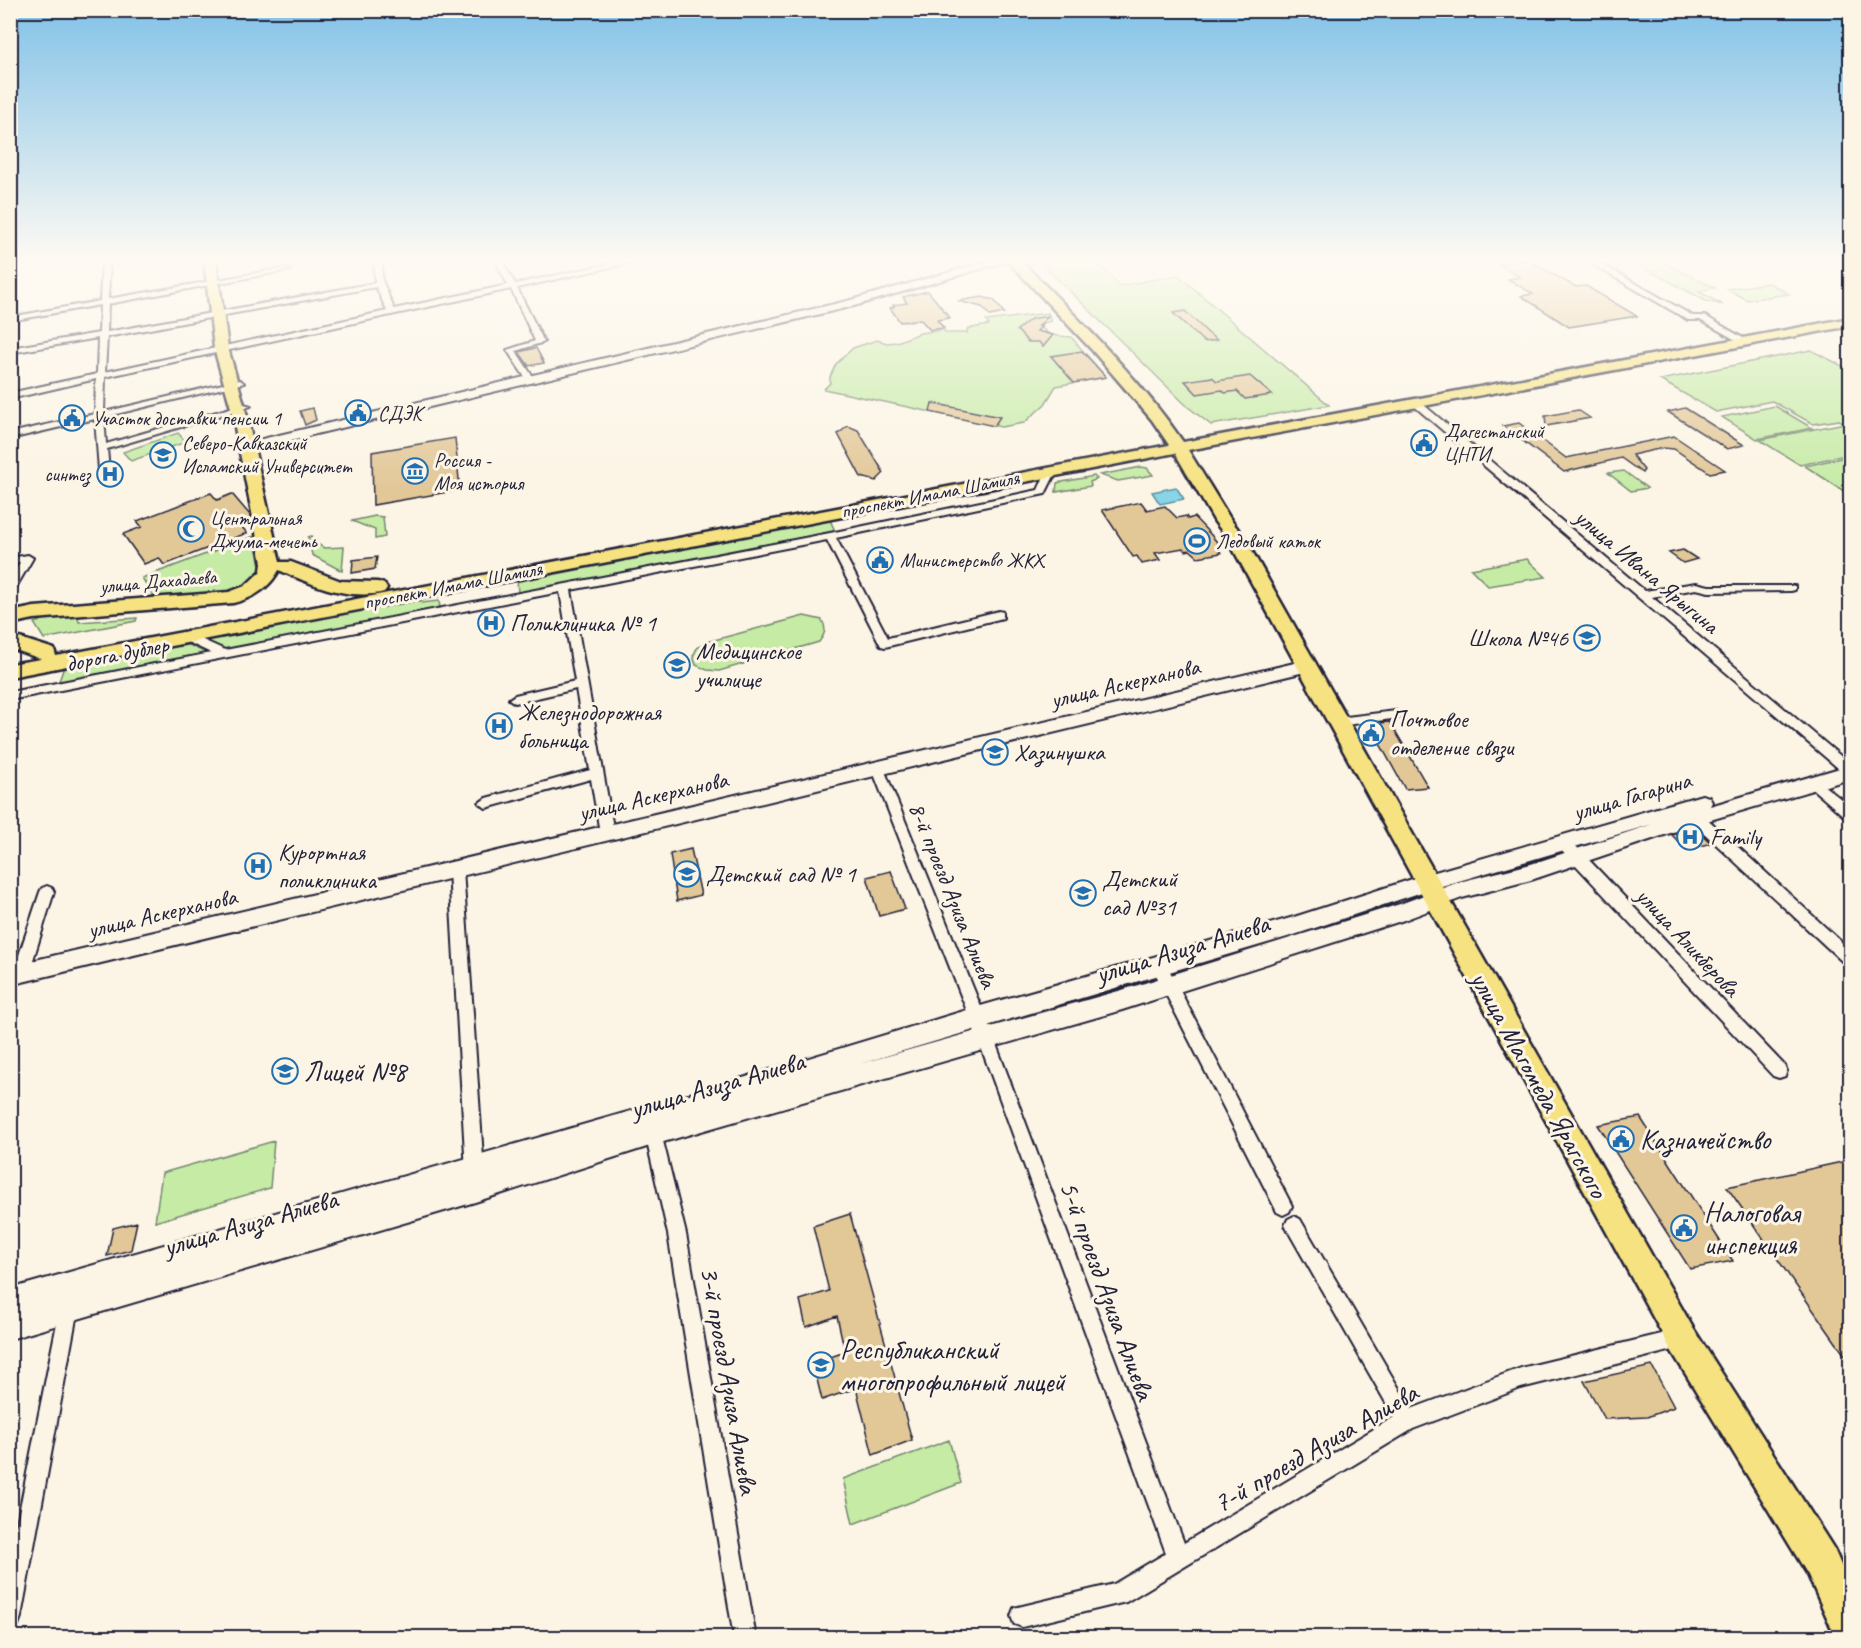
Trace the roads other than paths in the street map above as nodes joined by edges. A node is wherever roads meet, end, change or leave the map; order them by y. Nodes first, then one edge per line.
1 (92, 337) edge
2 (103, 337) edge
3 (224, 337) edge
4 (272, 337) edge
5 (538, 337) edge
6 (712, 337) edge
7 (1086, 337) edge
8 (1100, 337) edge
9 (1736, 337) edge
10 (1756, 337) edge
11 (1761, 337) edge
12 (1742, 340) junction
13 (225, 347) junction
14 (10, 351) edge
15 (1617, 361) junction
16 (99, 376) junction
17 (531, 380) junction
18 (236, 384) junction
19 (10, 396) edge
20 (1416, 403) junction
21 (243, 407) junction
22 (99, 416) junction
23 (10, 436) edge
24 (1183, 443) junction
25 (250, 446) junction
26 (101, 448) junction
27 (104, 470) dead end
28 (1051, 472) junction
29 (830, 536) junction
30 (10, 561) edge
31 (285, 566) junction
32 (401, 586) junction
33 (10, 588) edge
34 (566, 588) junction
35 (1791, 588) dead end
36 (1642, 595) junction
37 (999, 615) dead end
38 (10, 618) edge
39 (10, 629) edge
40 (185, 636) junction
41 (10, 641) edge
42 (228, 653) junction
43 (48, 658) junction
44 (10, 661) edge
45 (1306, 666) junction
46 (10, 670) edge
47 (582, 684) junction
48 (10, 688) edge
49 (10, 696) edge
50 (515, 699) dead end
51 (1396, 715) dead end
52 (1338, 722) junction
53 (1848, 765) edge
54 (878, 769) junction
55 (597, 773) junction
56 (1813, 782) junction
57 (486, 802) dead end
58 (1851, 813) edge
59 (1696, 817) junction
60 (607, 833) junction
61 (1571, 850) junction
62 (456, 870) junction
63 (1433, 890) junction
64 (47, 892) dead end
65 (1851, 959) edge
66 (16, 975) edge
67 (1164, 975) junction
68 (977, 1017) junction
69 (986, 1039) junction
70 (1779, 1071) dead end
71 (653, 1133) junction
72 (475, 1179) junction
73 (1283, 1206) dead end
74 (1294, 1225) dead end
75 (10, 1303) edge
76 (69, 1308) junction
77 (10, 1325) edge
78 (1682, 1339) junction
79 (1407, 1421) junction
80 (1179, 1559) junction
81 (1821, 1562) junction
82 (1851, 1608) edge
83 (1022, 1616) dead end
84 (10, 1617) edge
85 (1851, 1627) edge
86 (744, 1638) edge

1 - 14 street
2 - 16 street
3 - 13 main road, улица Дахадаева
4 - 13 street
5 - 17 street
6 - 17 main road
7 - 24 main road, улица Магомеда Ярагского
8 - 24 main road, улица Магомеда Ярагского
9 - 12 street
10 - 12 main road, проспект Имама Шамиля
11 - 12 main road, проспект Имама Шамиля
12 - 15 main road, проспект Имама Шамиля
13 - 16 street
13 - 18 main road, улица Дахадаева
15 - 20 main road, проспект Имама Шамиля
15 - 24 main road, проспект Имама Шамиля
16 - 19 street
16 - 22 street
17 - 25 main road
18 - 21 main road, улица Дахадаева
18 - 22 street
20 - 24 main road, проспект Имама Шамиля
20 - 36 street, улица Ивана Ярыгина
21 - 25 main road, улица Дахадаева
21 - 26 street
22 - 23 street
22 - 26 street
24 - 28 main road, проспект Имама Шамиля
24 - 32 main road, проспект Имама Шамиля
24 - 45 main road, улица Магомеда Ярагского
25 - 31 main road, улица Дахадаева
25 - 38 main road, улица Дахадаева
26 - 27 street
28 - 29 street, дорога дублер
28 - 40 main road, проспект Имама Шамиля
29 - 34 street, дорога дублер
29 - 37 street
30 - 33 street
31 - 32 main road
31 - 39 main road, улица Дахадаева
32 - 43 main road, проспект Имама Шамиля
34 - 42 street, дорога дублер
34 - 47 street
35 - 36 street
36 - 53 street, улица Ивана Ярыгина
40 - 42 street
40 - 43 main road, проспект Имама Шамиля
41 - 43 main road
42 - 49 street, дорога дублер
43 - 44 main road, проспект Имама Шамиля
43 - 46 main road, проспект Имама Шамиля
43 - 48 main road
45 - 52 main road, улица Магомеда Ярагского
45 - 54 main road, улица Аскерханова
47 - 50 street
47 - 55 street
51 - 52 street
52 - 63 main road, улица Магомеда Ярагского
53 - 56 main road, улица Гагарина
53 - 61 main road, улица Гагарина
54 - 60 main road, улица Аскерханова
54 - 68 street, 8-й проезд Азиза Алиева
55 - 57 street
55 - 60 street
56 - 58 street
56 - 59 main road, улица Гагарина
59 - 61 main road, улица Гагарина
59 - 65 street
60 - 62 main road, улица Аскерханова
61 - 63 main road, улица Гагарина
61 - 70 street, улица Аликберова
62 - 66 main road, улица Аскерханова
62 - 72 street
63 - 67 main road, улица Азиза Алиева
63 - 67 main road, улица Азиза Алиева
63 - 78 main road, улица Магомеда Ярагского
64 - 66 street
67 - 68 main road, улица Азиза Алиева
67 - 69 main road, улица Азиза Алиева
67 - 73 street
68 - 69 street, 8-й проезд Азиза Алиева
68 - 72 main road, улица Азиза Алиева
69 - 71 main road, улица Азиза Алиева
69 - 80 street, 5-й проезд Азиза Алиева
71 - 72 main road, улица Азиза Алиева
71 - 86 street, 3-й проезд Азиза Алиева
72 - 75 main road, улица Азиза Алиева
72 - 76 main road, улица Азиза Алиева
74 - 79 street
76 - 77 main road, улица Азиза Алиева
76 - 84 street
78 - 79 street, 7-й проезд Азиза Алиева
78 - 81 main road, улица Магомеда Ярагского
79 - 80 street, 7-й проезд Азиза Алиева
80 - 83 street, 7-й проезд Азиза Алиева
81 - 82 main road
81 - 85 main road, улица Магомеда Ярагского

